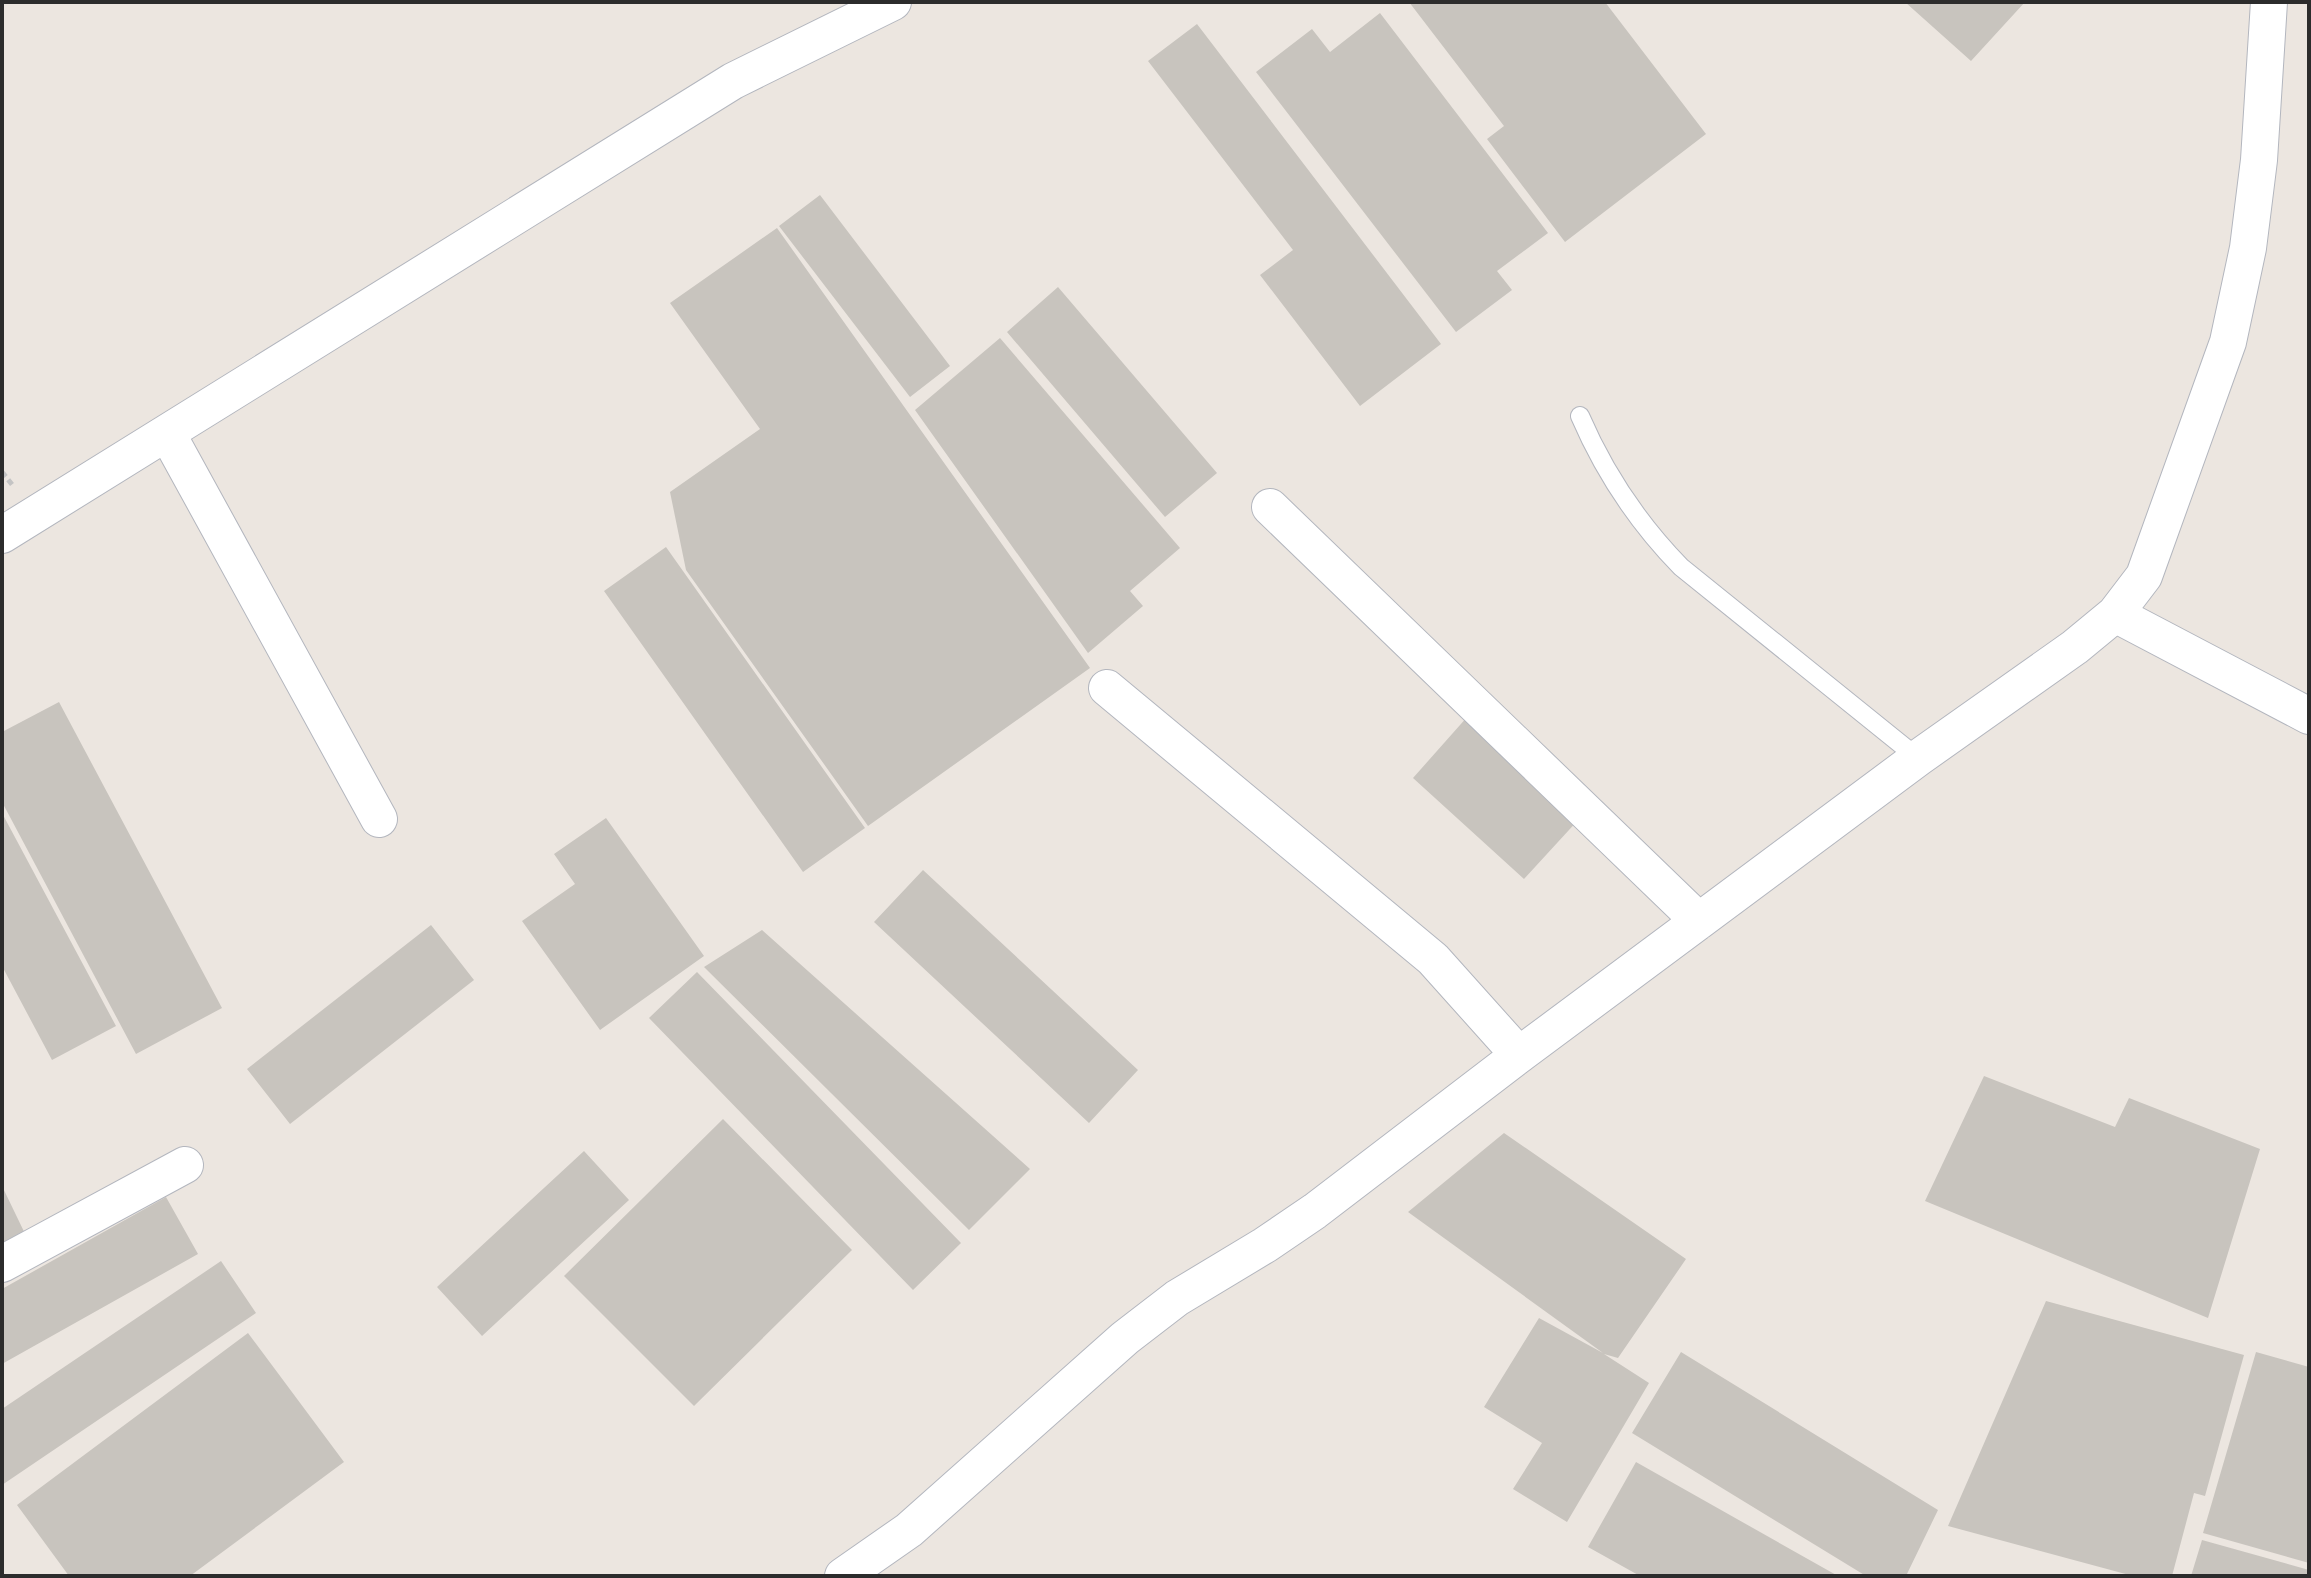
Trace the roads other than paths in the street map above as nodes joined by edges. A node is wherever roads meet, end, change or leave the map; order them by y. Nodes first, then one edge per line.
1 (893, 2) edge
2 (2269, 2) edge
3 (1580, 416) dead end
4 (167, 433) junction
5 (1270, 507) dead end
6 (2, 535) edge
7 (2115, 614) junction
8 (1107, 688) dead end
9 (2309, 716) edge
10 (1918, 758) junction
11 (379, 819) dead end
12 (1699, 921) junction
13 (1519, 1055) junction
14 (185, 1165) dead end
15 (2, 1264) edge
16 (843, 1576) edge

1 - 4 street
2 - 7 street
3 - 10 lane
4 - 6 street
4 - 11 street
5 - 12 street
7 - 9 street
7 - 10 street
8 - 13 street
10 - 12 street
12 - 13 street
13 - 16 street
14 - 15 street

